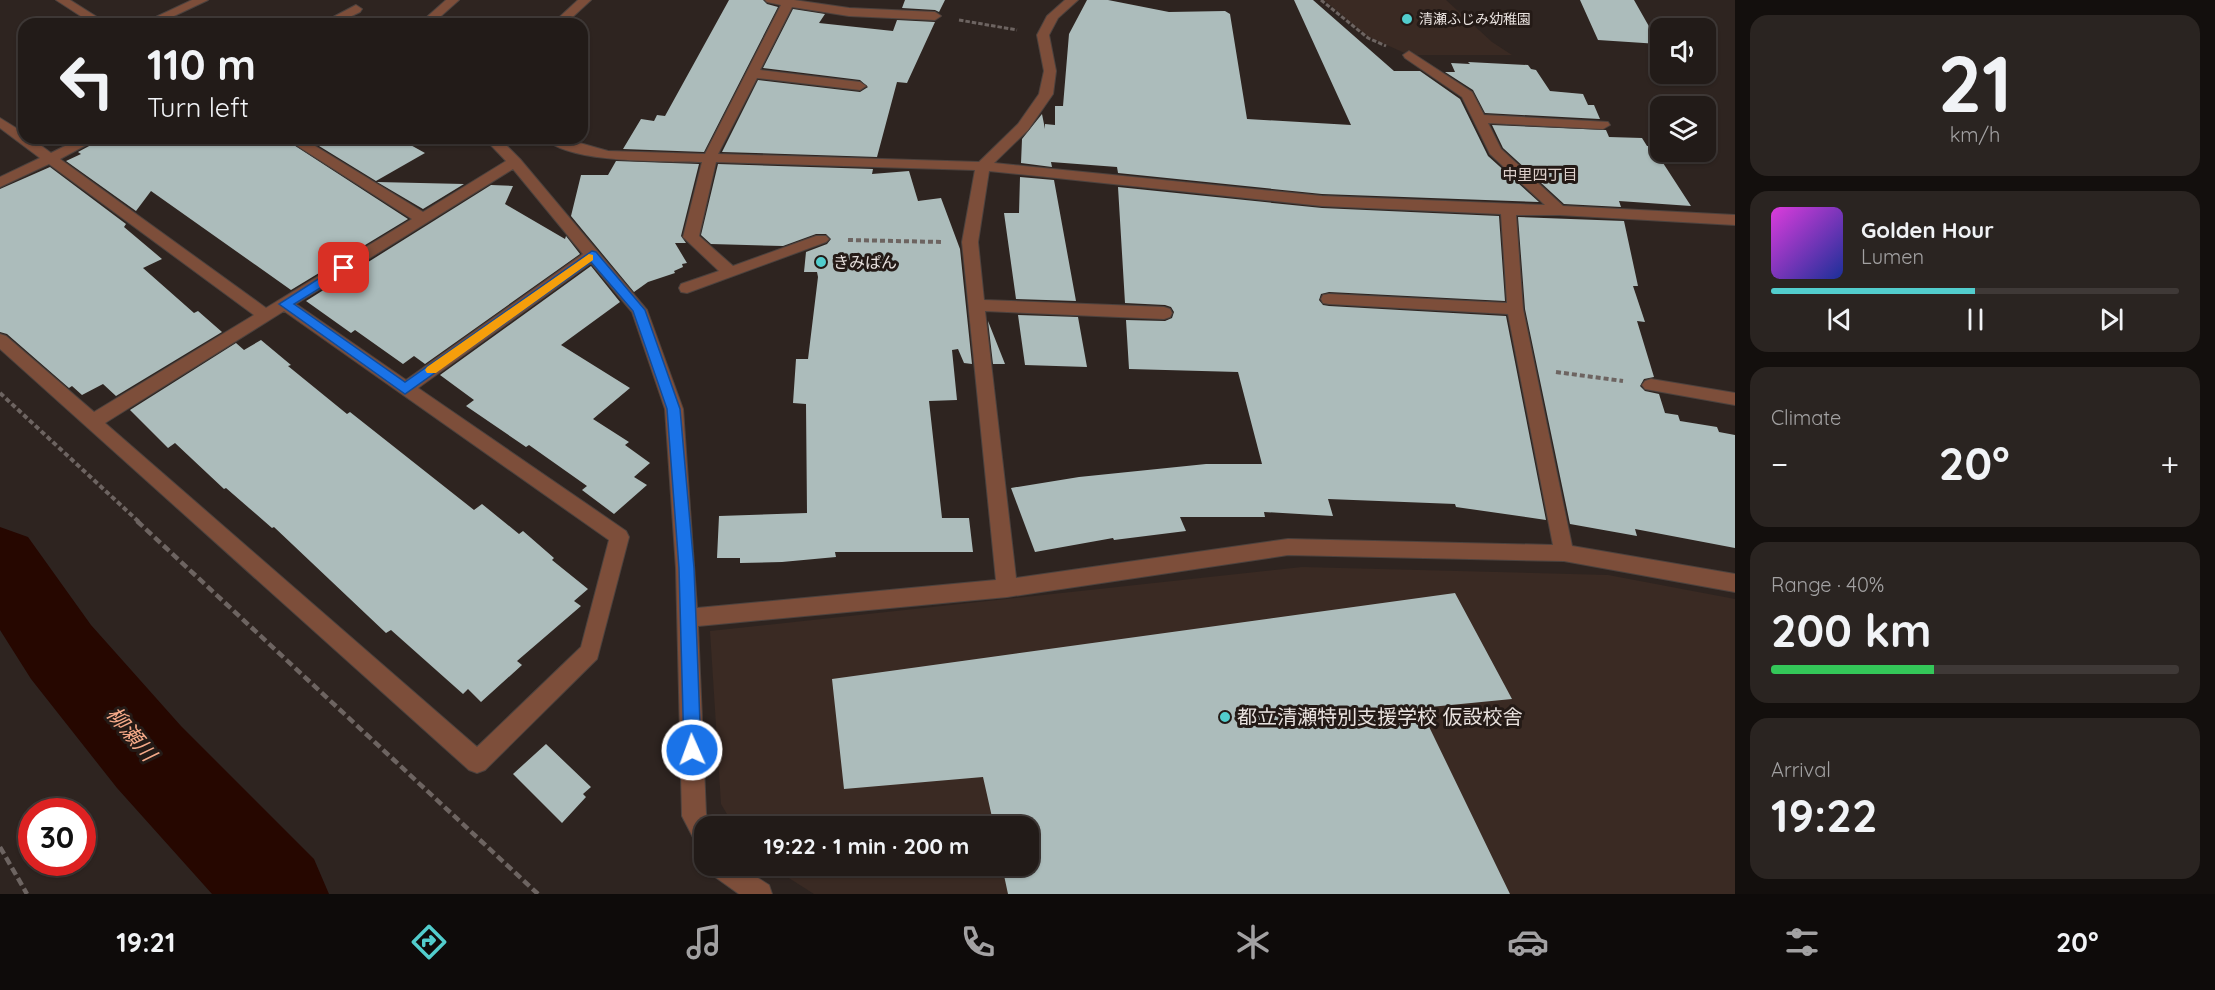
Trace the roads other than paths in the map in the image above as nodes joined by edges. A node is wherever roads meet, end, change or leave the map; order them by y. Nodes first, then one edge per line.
1 (62, 0) edge
2 (202, 0) edge
3 (453, 0) edge
4 (585, 0) edge
5 (771, 0) edge
6 (1072, 0) edge
7 (788, 3) junction
8 (355, 5) edge
9 (935, 16) road end
10 (92, 18) edge
11 (161, 18) edge
12 (335, 18) edge
13 (432, 18) edge
14 (565, 18) edge
15 (1409, 55) road end
16 (751, 73) junction
17 (860, 86) dead end
18 (1479, 120) junction
19 (0, 122) edge
20 (1603, 125) dead end
21 (18, 135) edge
22 (31, 144) edge
23 (80, 144) edge
24 (302, 144) edge
25 (496, 144) edge
26 (563, 144) edge
27 (710, 157) junction
28 (51, 158) junction
29 (515, 162) junction
30 (983, 166) junction
31 (0, 183) edge
32 (1508, 210) junction
33 (1559, 210) junction
34 (423, 219) junction
35 (1735, 220) edge
36 (821, 239) road end
37 (592, 255) junction
38 (730, 272) junction
39 (687, 288) dead end
40 (1329, 299) dead end
41 (285, 304) junction
42 (977, 305) junction
43 (1515, 309) junction
44 (1164, 313) dead end
45 (266, 316) junction
46 (0, 340) edge
47 (1651, 385) road end
48 (405, 389) junction
49 (1735, 399) edge
50 (92, 422) junction
51 (1564, 553) junction
52 (1735, 583) edge
53 (1006, 588) junction
54 (688, 618) junction
55 (694, 816) edge
56 (734, 876) edge
57 (760, 894) edge

1 - 10 street
2 - 11 street
3 - 13 street
4 - 14 street
5 - 7 street
6 - 30 street
7 - 9 street
7 - 16 street
8 - 12 street
15 - 18 street
16 - 17 street
16 - 27 street
18 - 20 street
18 - 33 street
19 - 21 street
22 - 28 street
23 - 28 street
24 - 34 street
25 - 29 street
26 - 27 street
27 - 30 street
27 - 38 street
28 - 31 street
28 - 45 street
29 - 34 street
29 - 37 street
30 - 32 street
30 - 42 street
32 - 33 street
32 - 43 street
33 - 35 street
34 - 41 street
36 - 38 street
37 - 48 street
37 - 54 street
38 - 39 street
40 - 43 street
41 - 45 street
41 - 48 street
42 - 44 street
42 - 53 street
43 - 51 street
45 - 50 street
46 - 50 street
47 - 49 street
48 - 50 street
51 - 52 street
51 - 53 street
53 - 54 street
54 - 55 street
56 - 57 street

